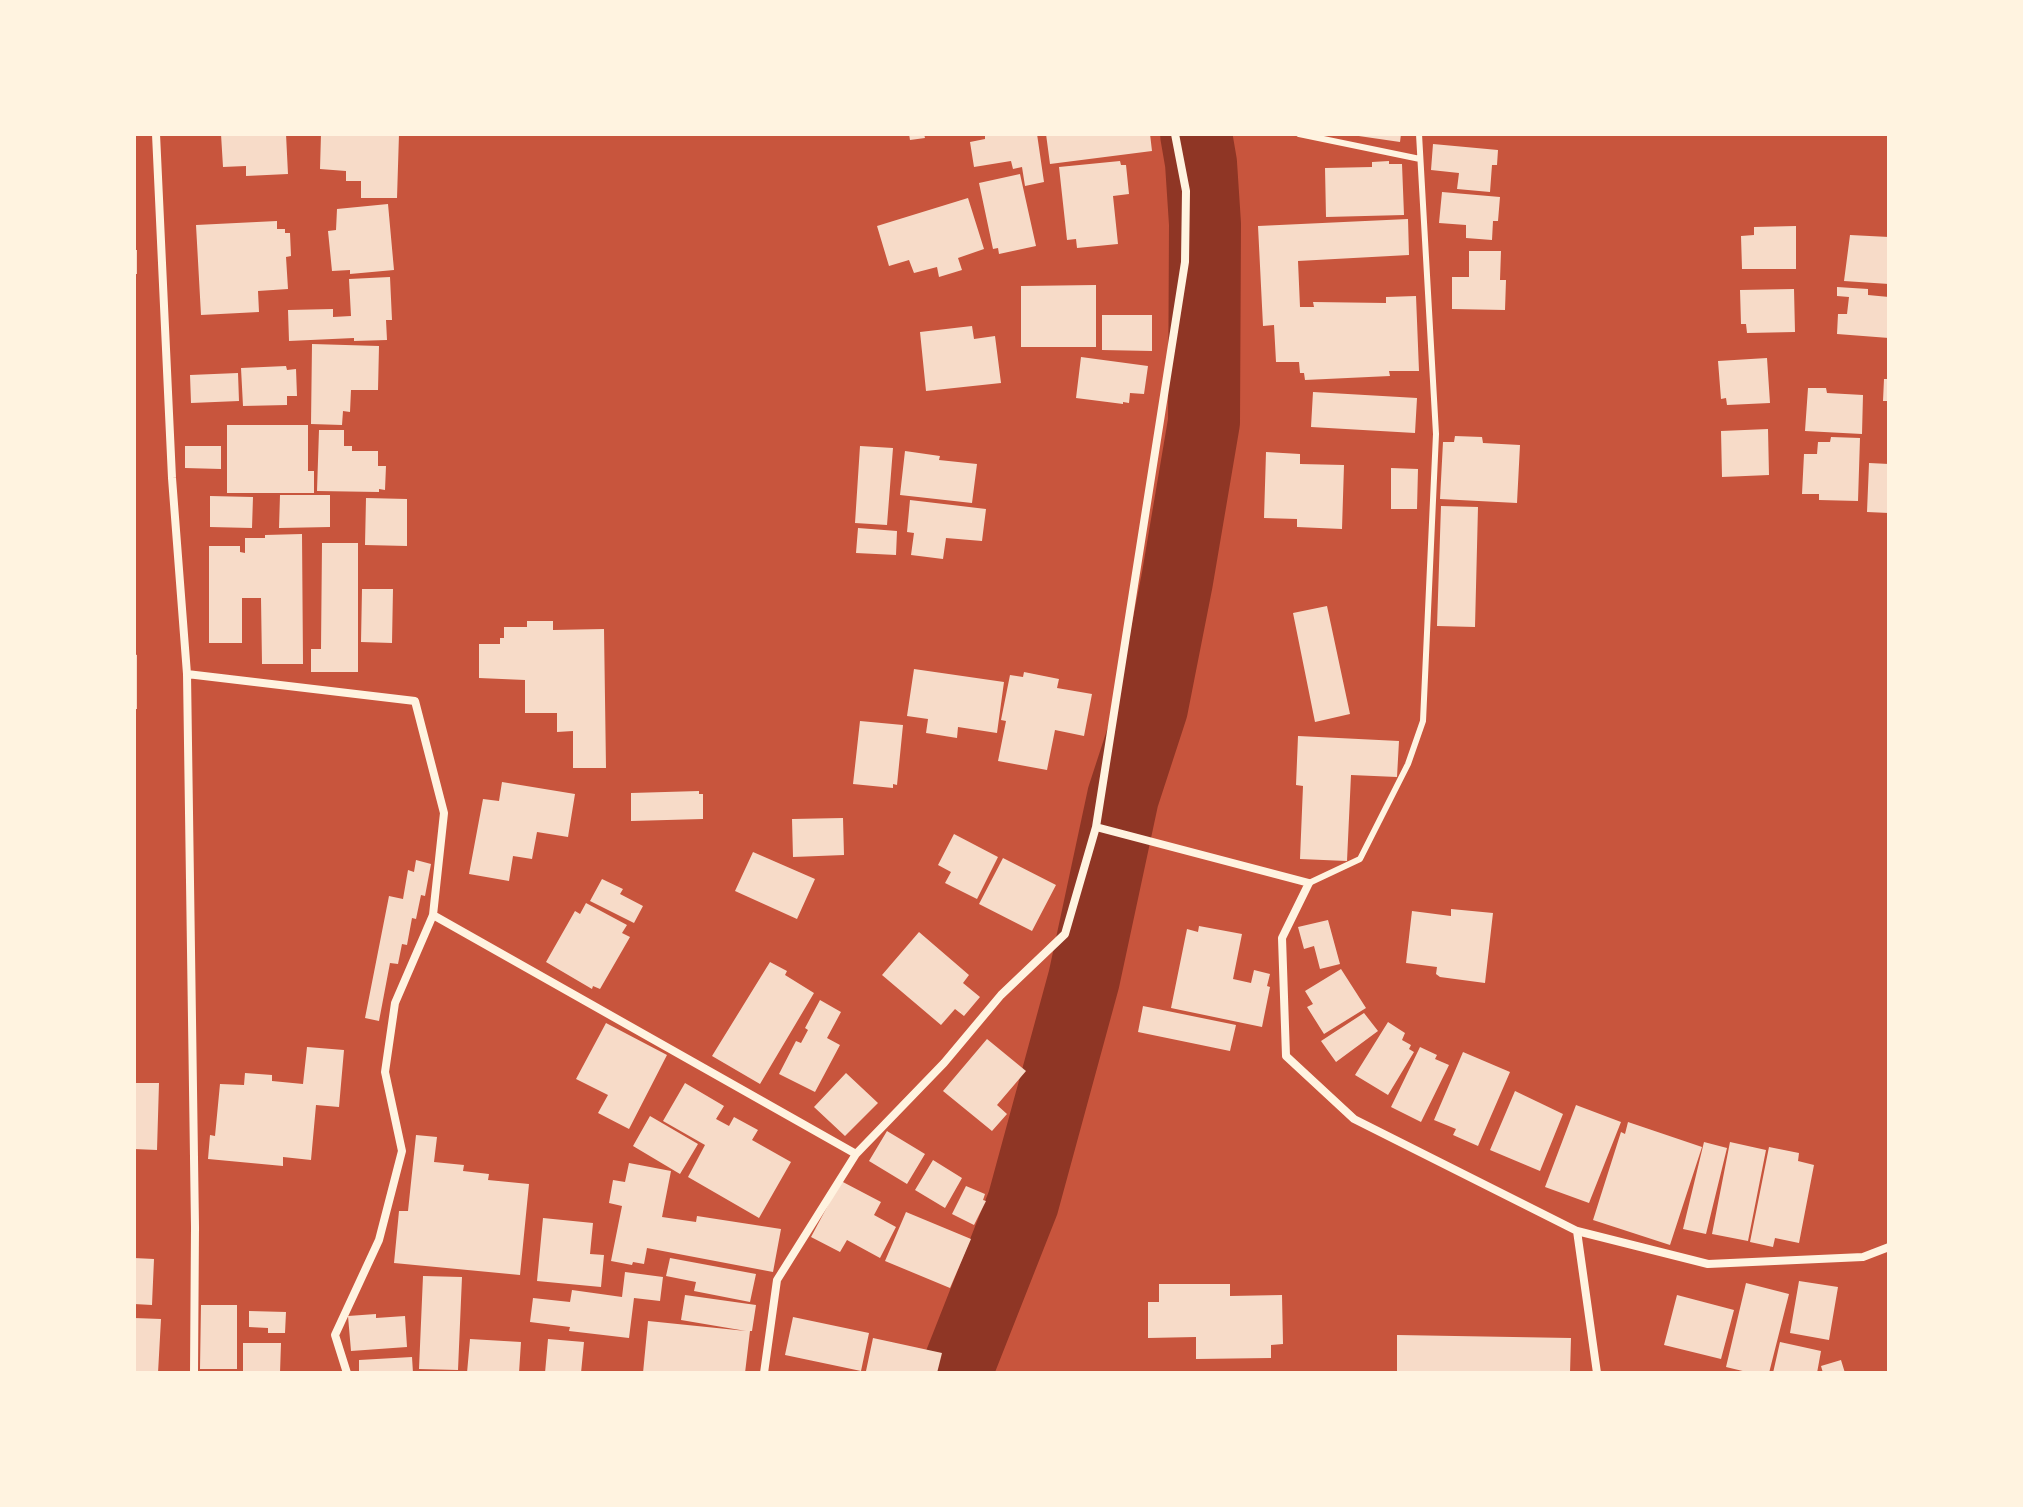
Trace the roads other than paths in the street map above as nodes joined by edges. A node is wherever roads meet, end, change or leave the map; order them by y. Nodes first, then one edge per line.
1 (156, 134) edge
2 (1175, 134) edge
3 (1299, 134) edge
4 (1419, 134) edge
5 (1420, 159) junction
6 (187, 674) junction
7 (1098, 828) junction
8 (1309, 883) junction
9 (433, 915) junction
10 (856, 1154) junction
11 (1577, 1231) junction
12 (1889, 1247) edge
13 (194, 1373) edge
14 (347, 1373) edge
15 (764, 1373) edge
16 (1597, 1373) edge

1 - 6 street
2 - 7 street
3 - 5 lane
4 - 5 lane
5 - 8 lane
6 - 9 street
6 - 13 street
7 - 8 street
7 - 10 street
8 - 11 street
9 - 10 street
9 - 14 street
10 - 15 street
11 - 12 street
11 - 16 street

